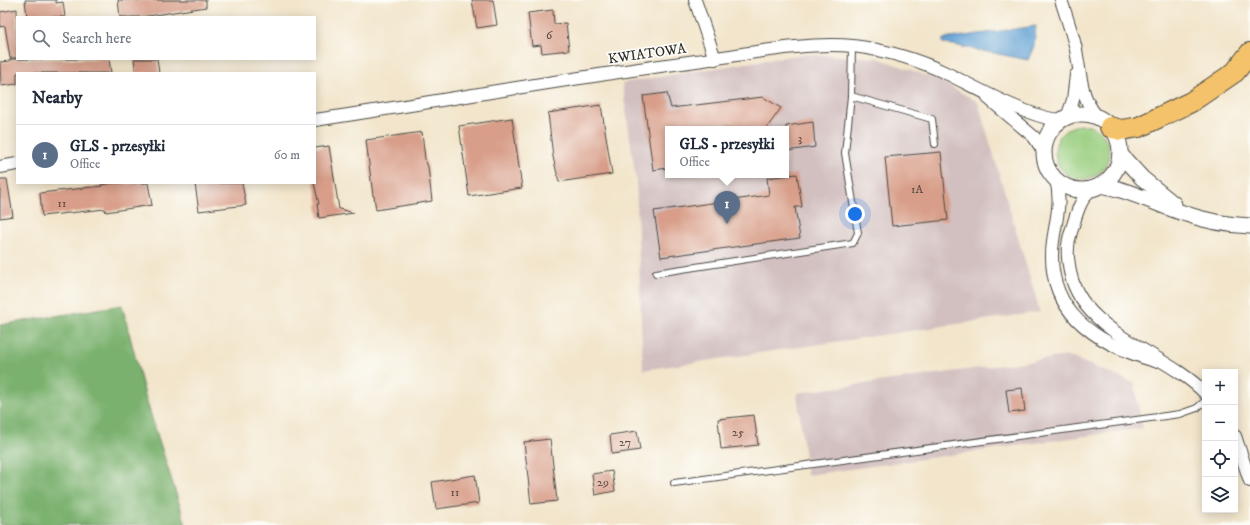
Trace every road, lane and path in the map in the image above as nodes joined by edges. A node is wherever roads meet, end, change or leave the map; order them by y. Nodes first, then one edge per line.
1 (695, 0) edge
2 (1061, 0) edge
3 (852, 46) junction
4 (1250, 53) edge
5 (715, 59) junction
6 (1078, 64) junction
7 (978, 89) junction
8 (851, 96) junction
9 (1064, 119) junction
10 (316, 120) edge
11 (1106, 124) junction
12 (934, 144) dead end
13 (1120, 154) junction
14 (16, 164) edge
15 (1046, 164) junction
16 (0, 167) edge
17 (1056, 180) junction
18 (1096, 187) junction
19 (1186, 214) junction
20 (1250, 226) edge
21 (656, 273) dead end
22 (1168, 364) junction
23 (1202, 390) edge
24 (1202, 404) edge
25 (1237, 441) edge
26 (1250, 481) edge
27 (674, 483) dead end

1 - 5 street
2 - 6 street
3 - 5 street, KWIATOWA
3 - 7 street, KWIATOWA
3 - 8 lane
4 - 11 highway
5 - 10 street, KWIATOWA
6 - 9 street
6 - 11 street
7 - 9 street, KWIATOWA
7 - 15 street, KWIATOWA
8 - 12 lane
8 - 21 lane
9 - 11 street
9 - 15 street
11 - 13 street
13 - 18 street
13 - 19 street
14 - 16 street
15 - 17 street
17 - 18 street
17 - 22 street
18 - 19 street
18 - 22 street
19 - 20 street
22 - 23 street
24 - 27 lane
25 - 26 street

